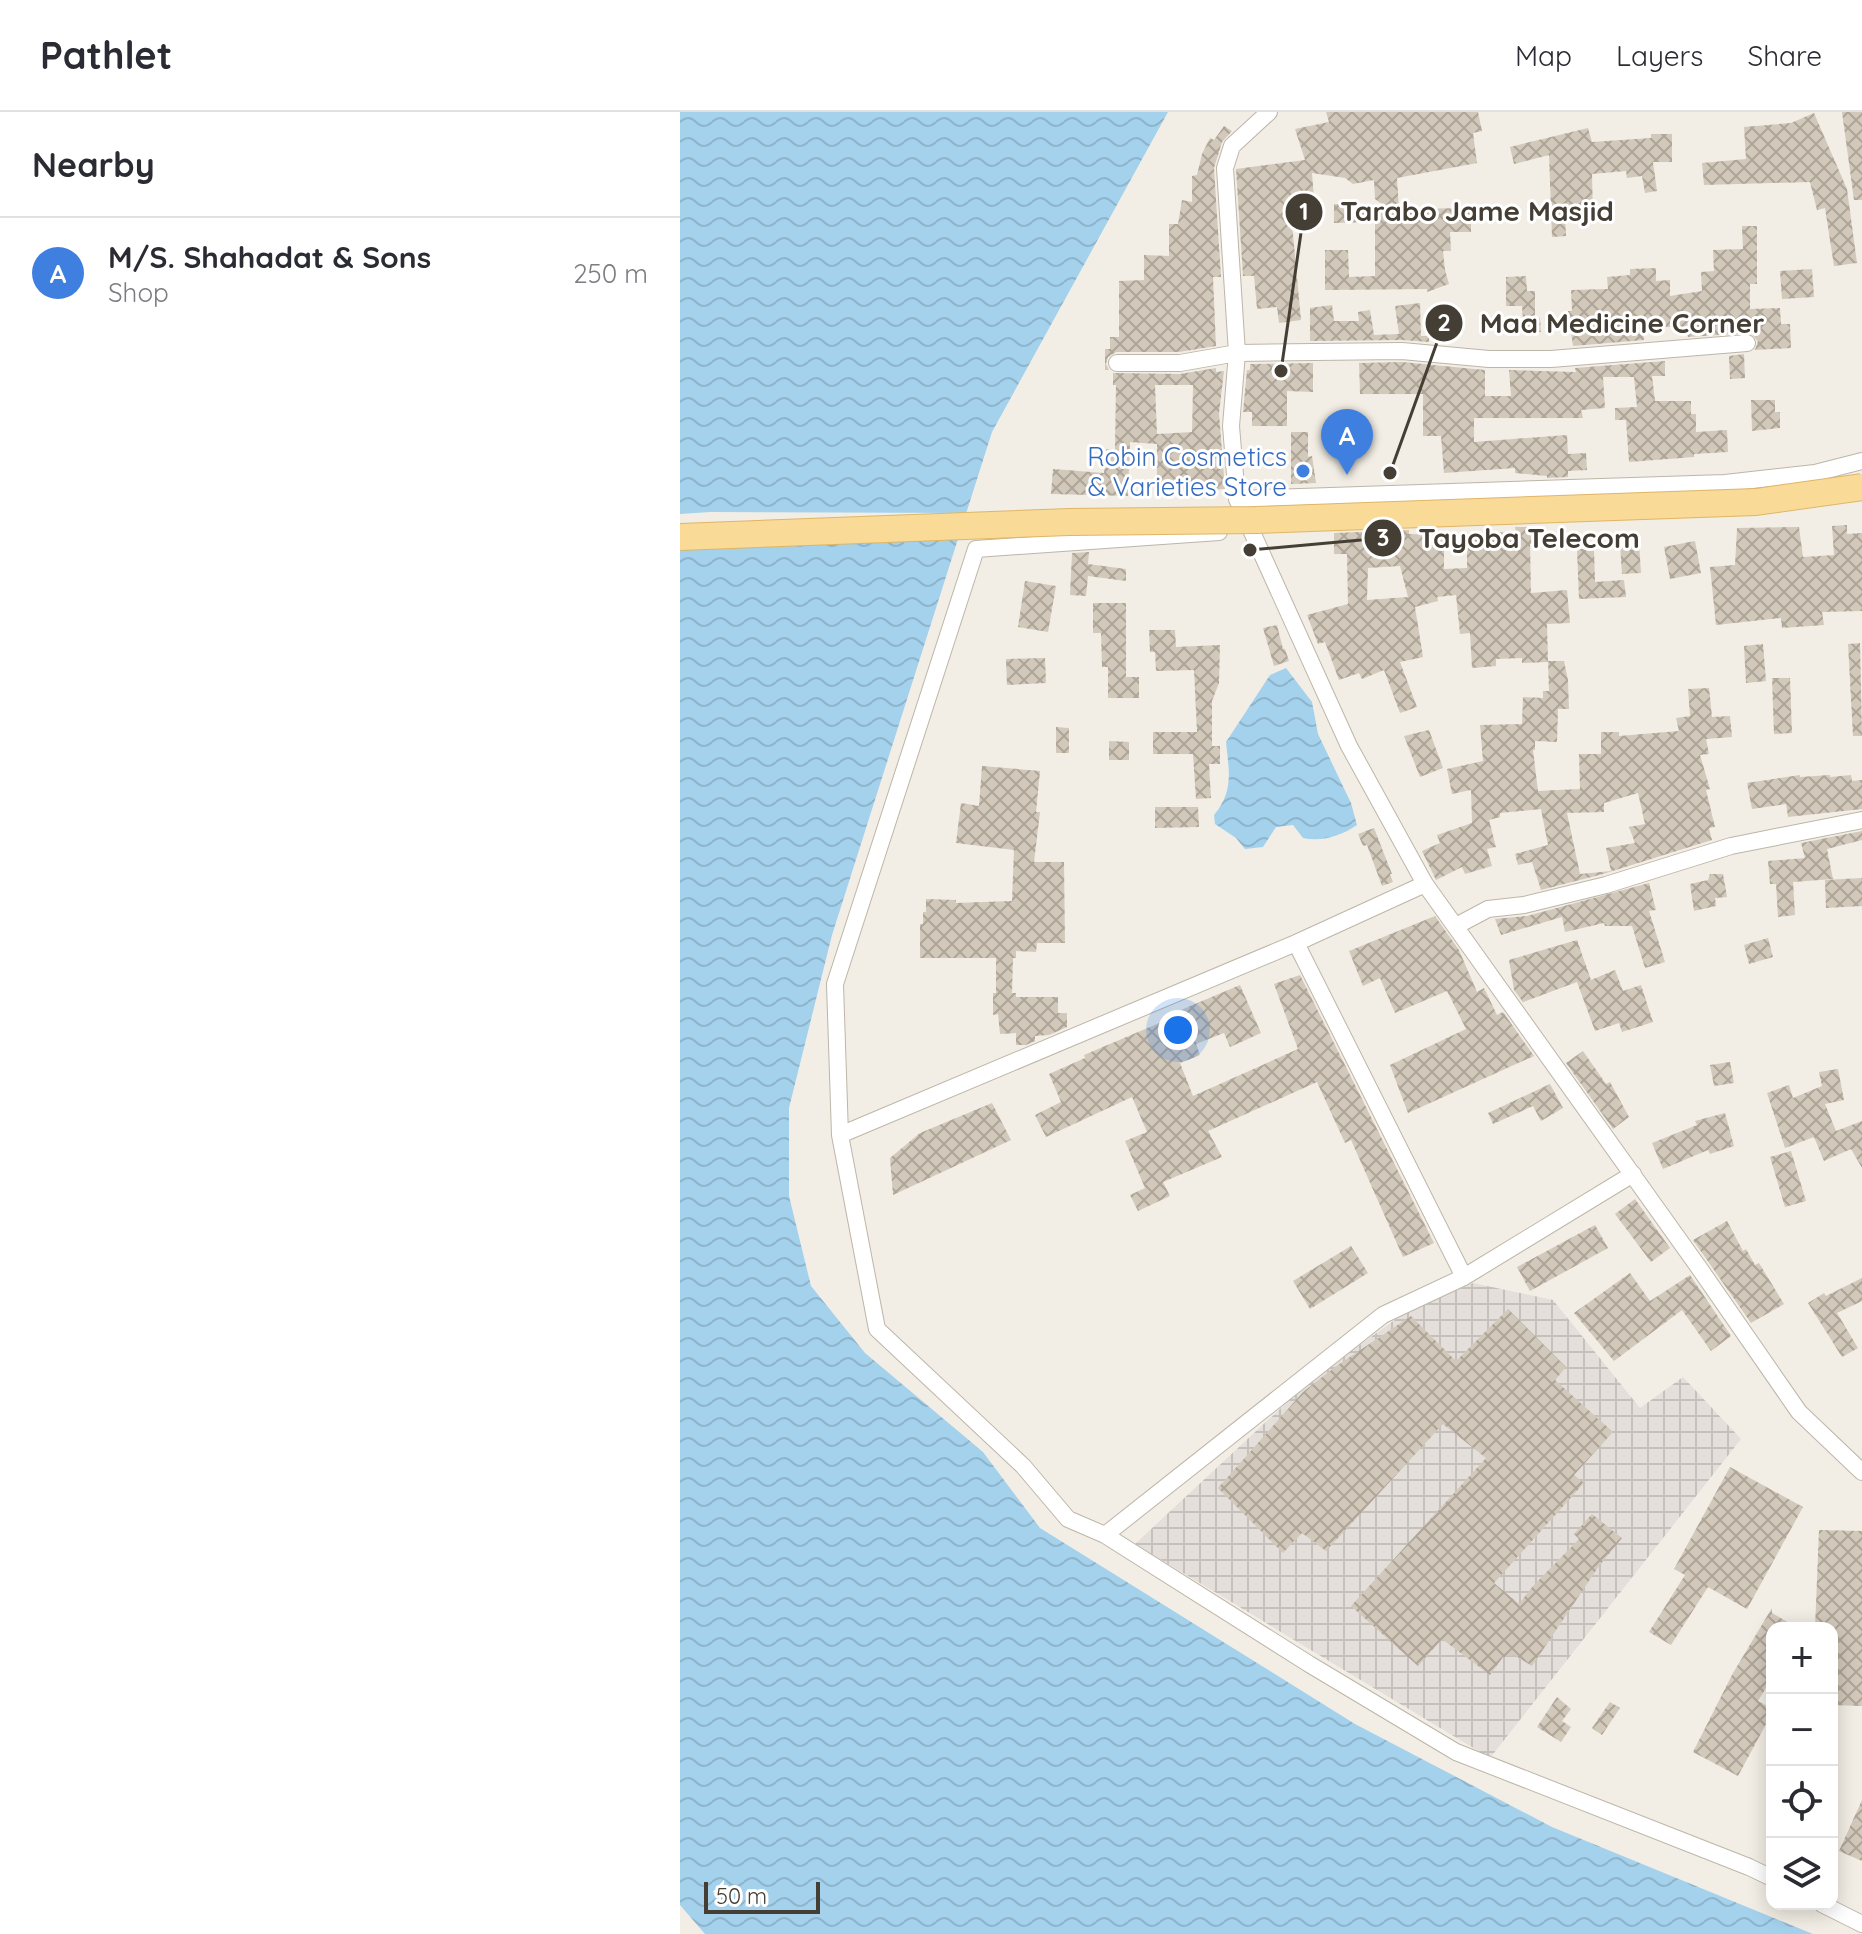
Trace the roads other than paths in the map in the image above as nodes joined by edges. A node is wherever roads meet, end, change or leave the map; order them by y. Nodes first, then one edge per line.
1 (1269, 112) edge
2 (1747, 343) dead end
3 (1237, 353) junction
4 (1117, 363) dead end
5 (1862, 461) edge
6 (1862, 487) edge
7 (1237, 499) junction
8 (1253, 530) junction
9 (680, 537) edge
10 (1862, 820) edge
11 (1425, 884) junction
12 (1456, 926) junction
13 (1296, 943) junction
14 (840, 1135) junction
15 (1633, 1174) junction
16 (1464, 1277) junction
17 (1862, 1472) edge
18 (1105, 1535) junction
19 (1766, 1875) edge
20 (1834, 1910) edge
21 (1862, 1924) edge

1 - 3 street
2 - 3 street
3 - 4 street
3 - 7 street
5 - 7 street
6 - 9 main road, bridge
7 - 8 street
8 - 11 street
8 - 14 street
10 - 12 street
11 - 12 street
11 - 13 street
12 - 15 street
13 - 14 street
13 - 16 street
14 - 18 street
15 - 16 street
15 - 17 street
16 - 18 street
18 - 19 street
20 - 21 street

